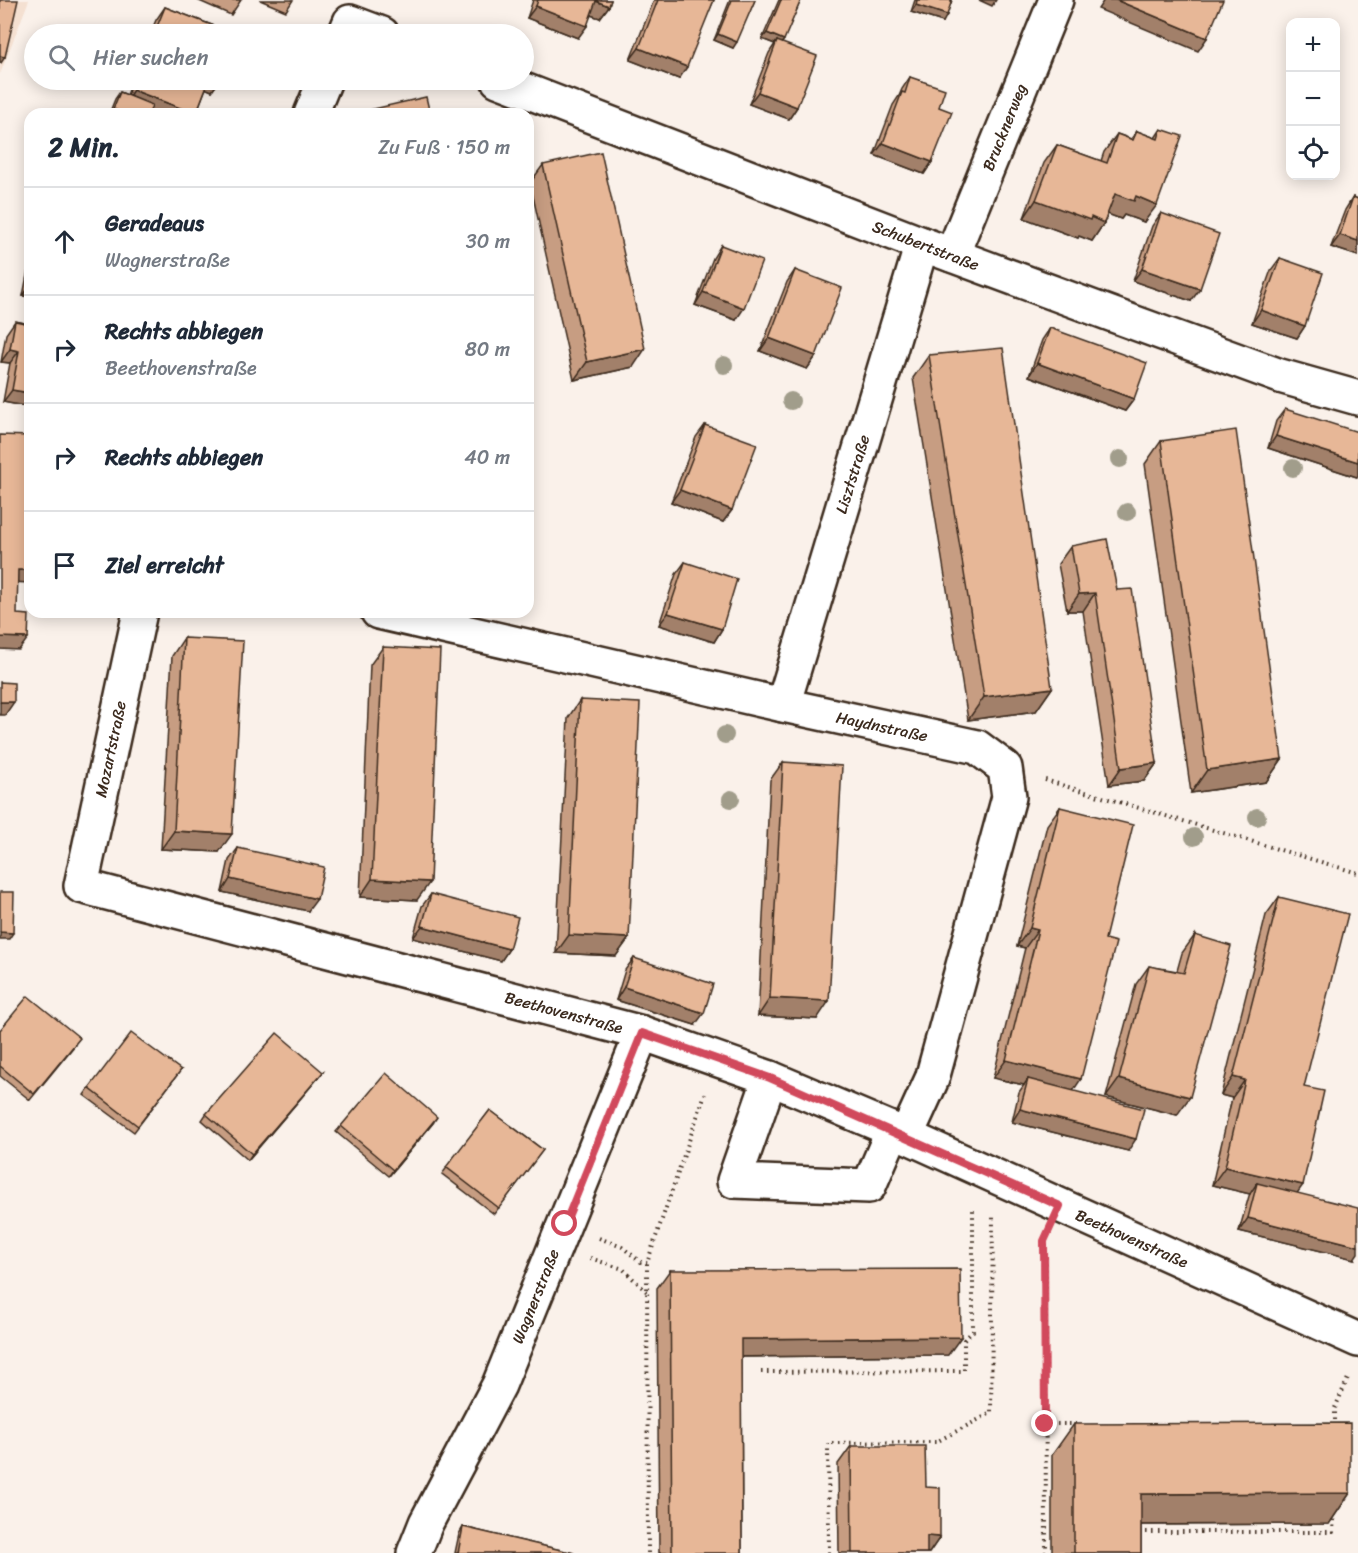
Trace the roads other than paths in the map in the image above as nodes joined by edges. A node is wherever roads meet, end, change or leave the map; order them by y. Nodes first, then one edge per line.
1 (1056, 0) edge
2 (322, 90) edge
3 (524, 90) edge
4 (314, 108) edge
5 (922, 244) junction
6 (952, 255) junction
7 (1358, 398) edge
8 (139, 618) edge
9 (404, 618) edge
10 (783, 705) junction
11 (81, 886) joint
12 (642, 1033) junction
13 (770, 1078) junction
14 (899, 1133) junction
15 (1358, 1340) edge
16 (414, 1553) edge

1 - 6 street, Brucknerweg
2 - 4 street
3 - 5 street, Schubertstraße
5 - 6 street, Schubertstraße
5 - 10 street, Lisztstraße
6 - 7 street, Schubertstraße
8 - 11 street, Mozartstraße
9 - 10 street, Haydnstraße
10 - 14 street, Haydnstraße
11 - 12 street, Beethovenstraße
12 - 13 street, Beethovenstraße
12 - 16 street, Wagnerstraße
13 - 14 street, Beethovenstraße
13 - 14 street
14 - 15 street, Beethovenstraße

